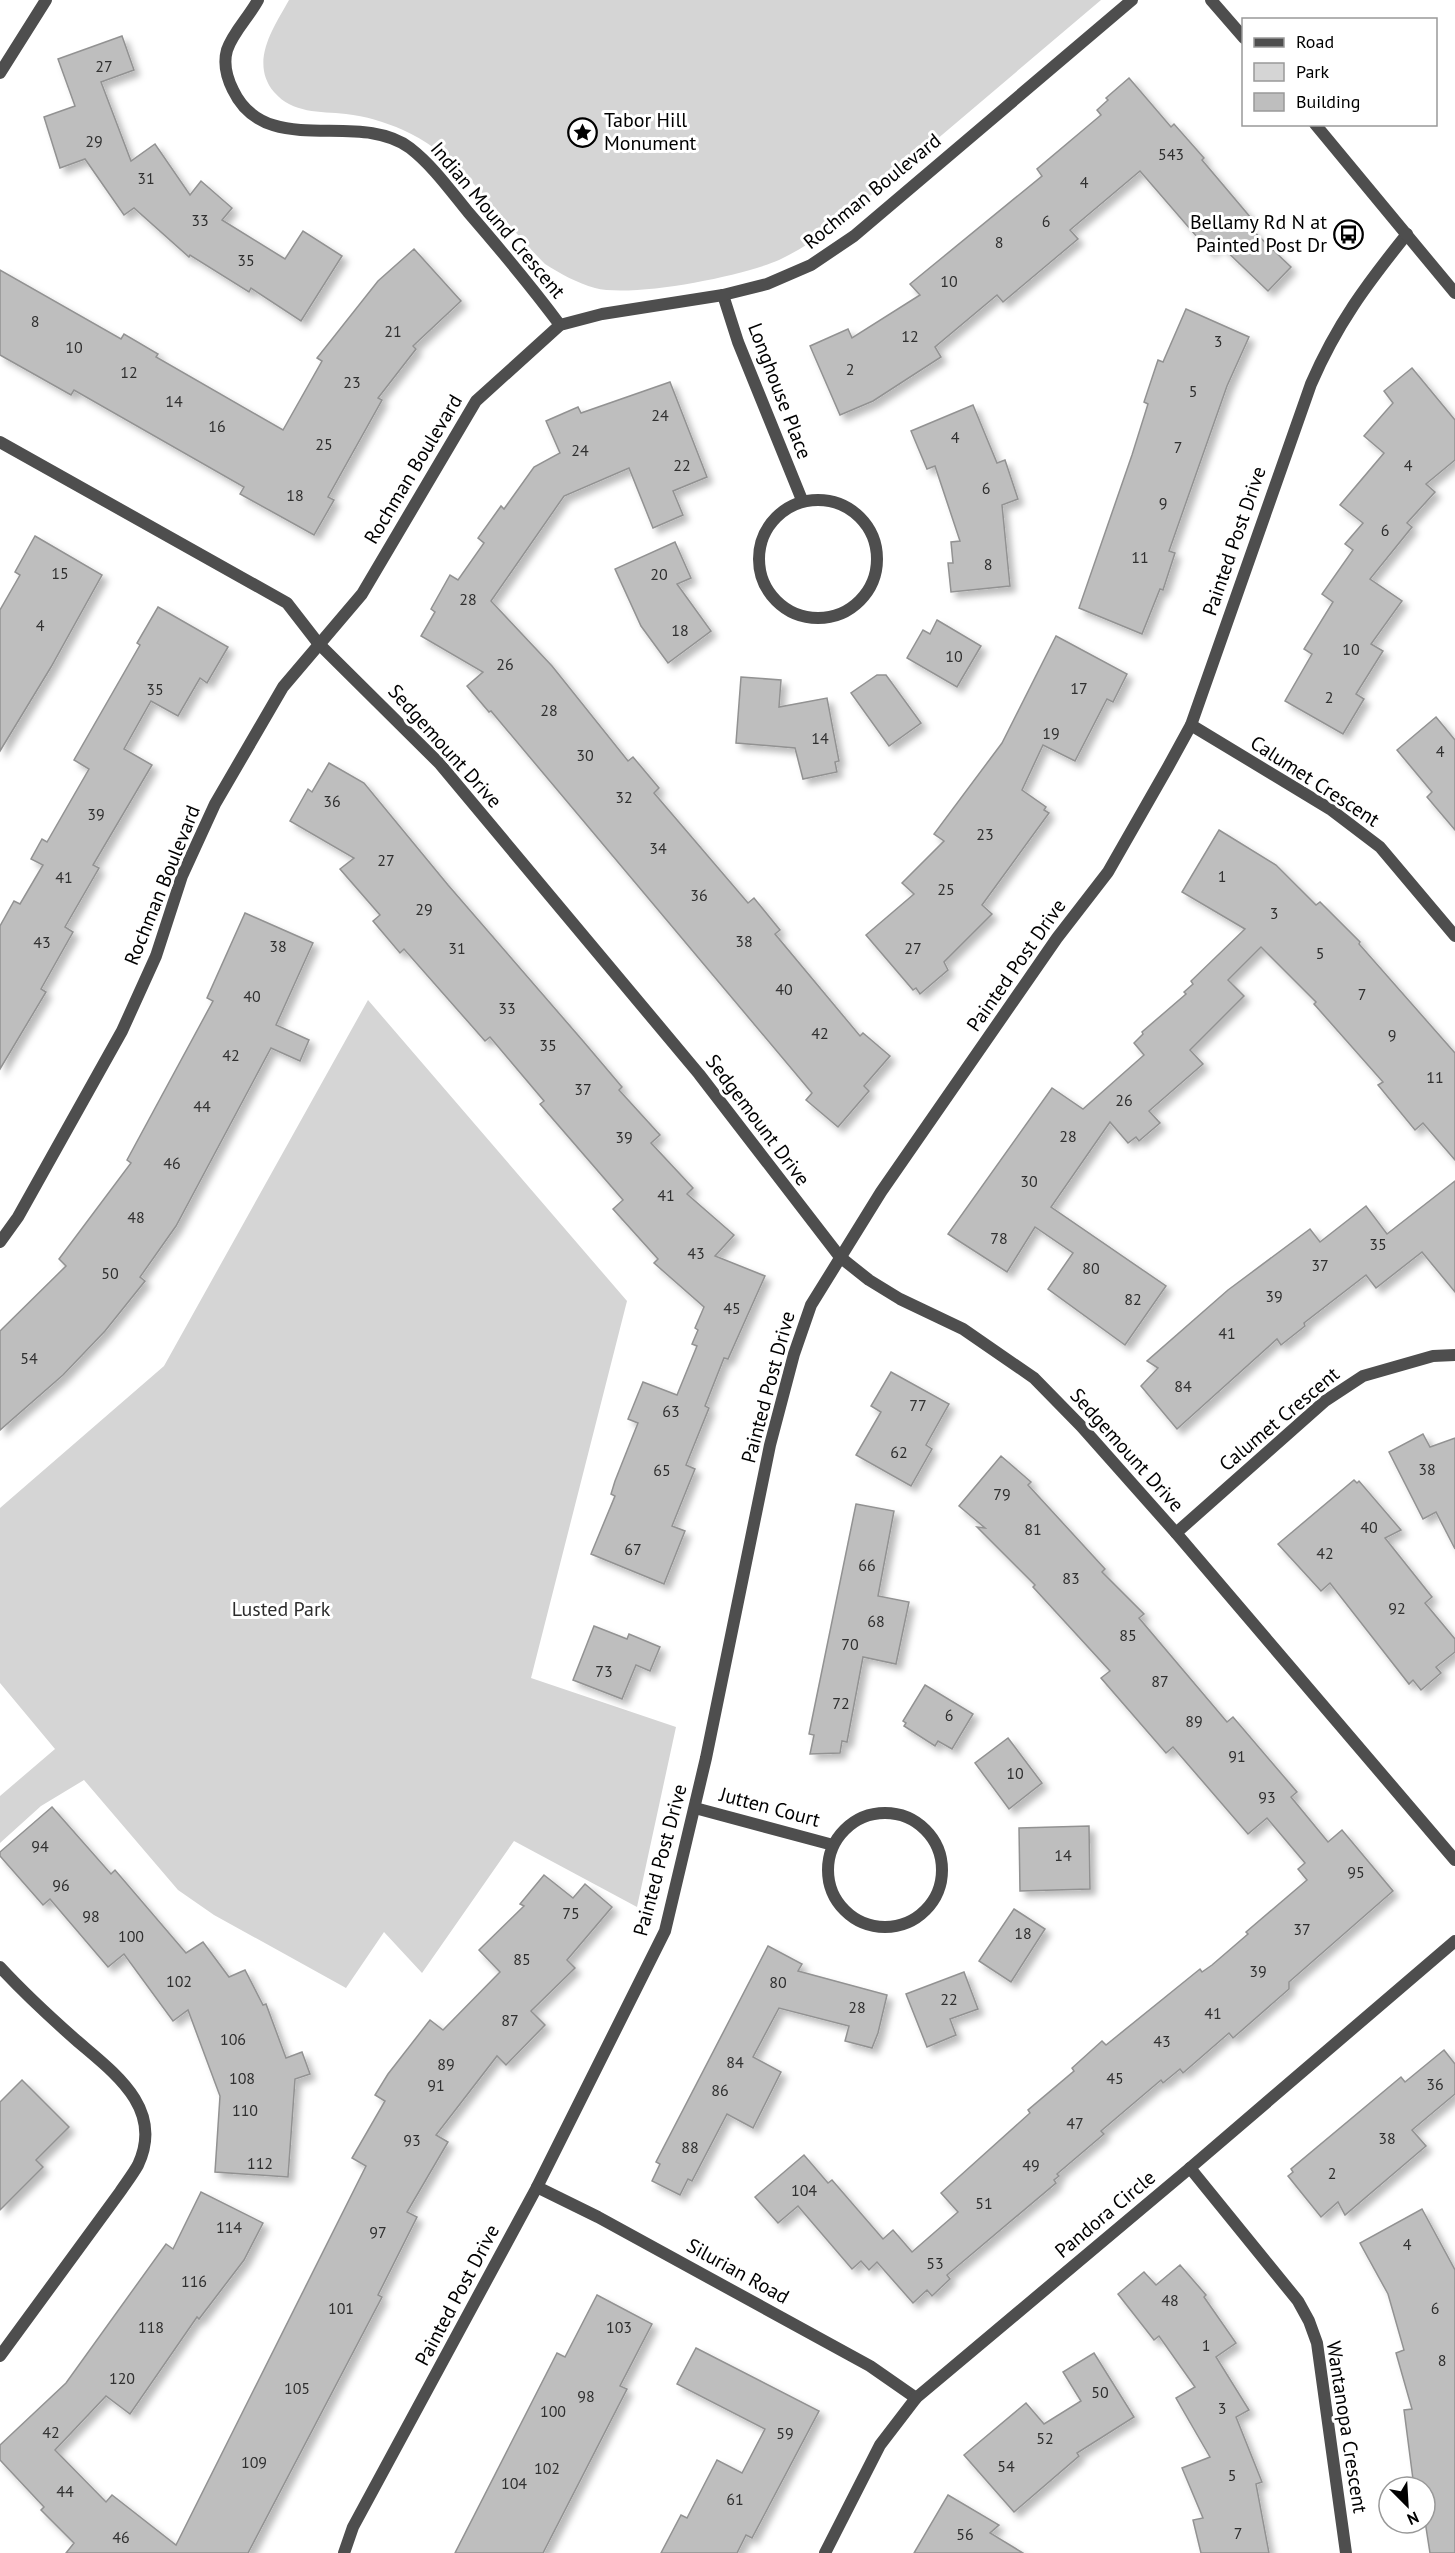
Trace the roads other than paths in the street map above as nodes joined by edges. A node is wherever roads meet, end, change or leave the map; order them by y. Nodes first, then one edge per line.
1 (46, 0) edge
2 (258, 0) edge
3 (1132, 0) edge
4 (1212, 0) edge
5 (1242, 36) edge
6 (0, 72) edge
7 (1318, 126) edge
8 (1407, 234) junction
9 (1455, 293) edge
10 (723, 296) junction
11 (560, 325) junction
12 (2, 447) edge
13 (802, 500) junction
14 (318, 643) junction
15 (1191, 725) junction
16 (1455, 936) edge
17 (0, 1242) edge
18 (840, 1257) junction
19 (1455, 1355) edge
20 (1176, 1533) junction
21 (695, 1808) junction
22 (833, 1845) junction
23 (1455, 1860) edge
24 (1455, 1941) edge
25 (0, 1967) edge
26 (1190, 2168) junction
27 (537, 2187) junction
28 (0, 2356) edge
29 (916, 2398) junction
30 (344, 2553) edge
31 (825, 2553) edge
32 (1346, 2553) edge

1 - 6 street
2 - 11 street, Indian Mound Crescent
3 - 10 street, Rochman Boulevard
4 - 5 street
7 - 8 street
8 - 9 street
8 - 15 street, Painted Post Drive
10 - 11 street, Rochman Boulevard
10 - 13 street, Longhouse Place
11 - 14 street, Rochman Boulevard
12 - 14 street, Sedgemount Drive
13 - 13 street
14 - 17 street, Rochman Boulevard
14 - 18 street, Sedgemount Drive
15 - 16 street, Calumet Crescent
15 - 18 street, Painted Post Drive
18 - 20 street, Sedgemount Drive
18 - 21 street, Painted Post Drive
19 - 20 street, Calumet Crescent
20 - 23 street, Sedgemount Drive
21 - 22 street, Jutten Court
21 - 27 street, Painted Post Drive
22 - 22 street, Jutten Court
24 - 26 street, Pandora Circle
25 - 28 street
26 - 29 street, Pandora Circle
26 - 32 street, Wantanopa Crescent
27 - 29 street, Silurian Road
27 - 30 street, Painted Post Drive
29 - 31 street, Pandora Circle

